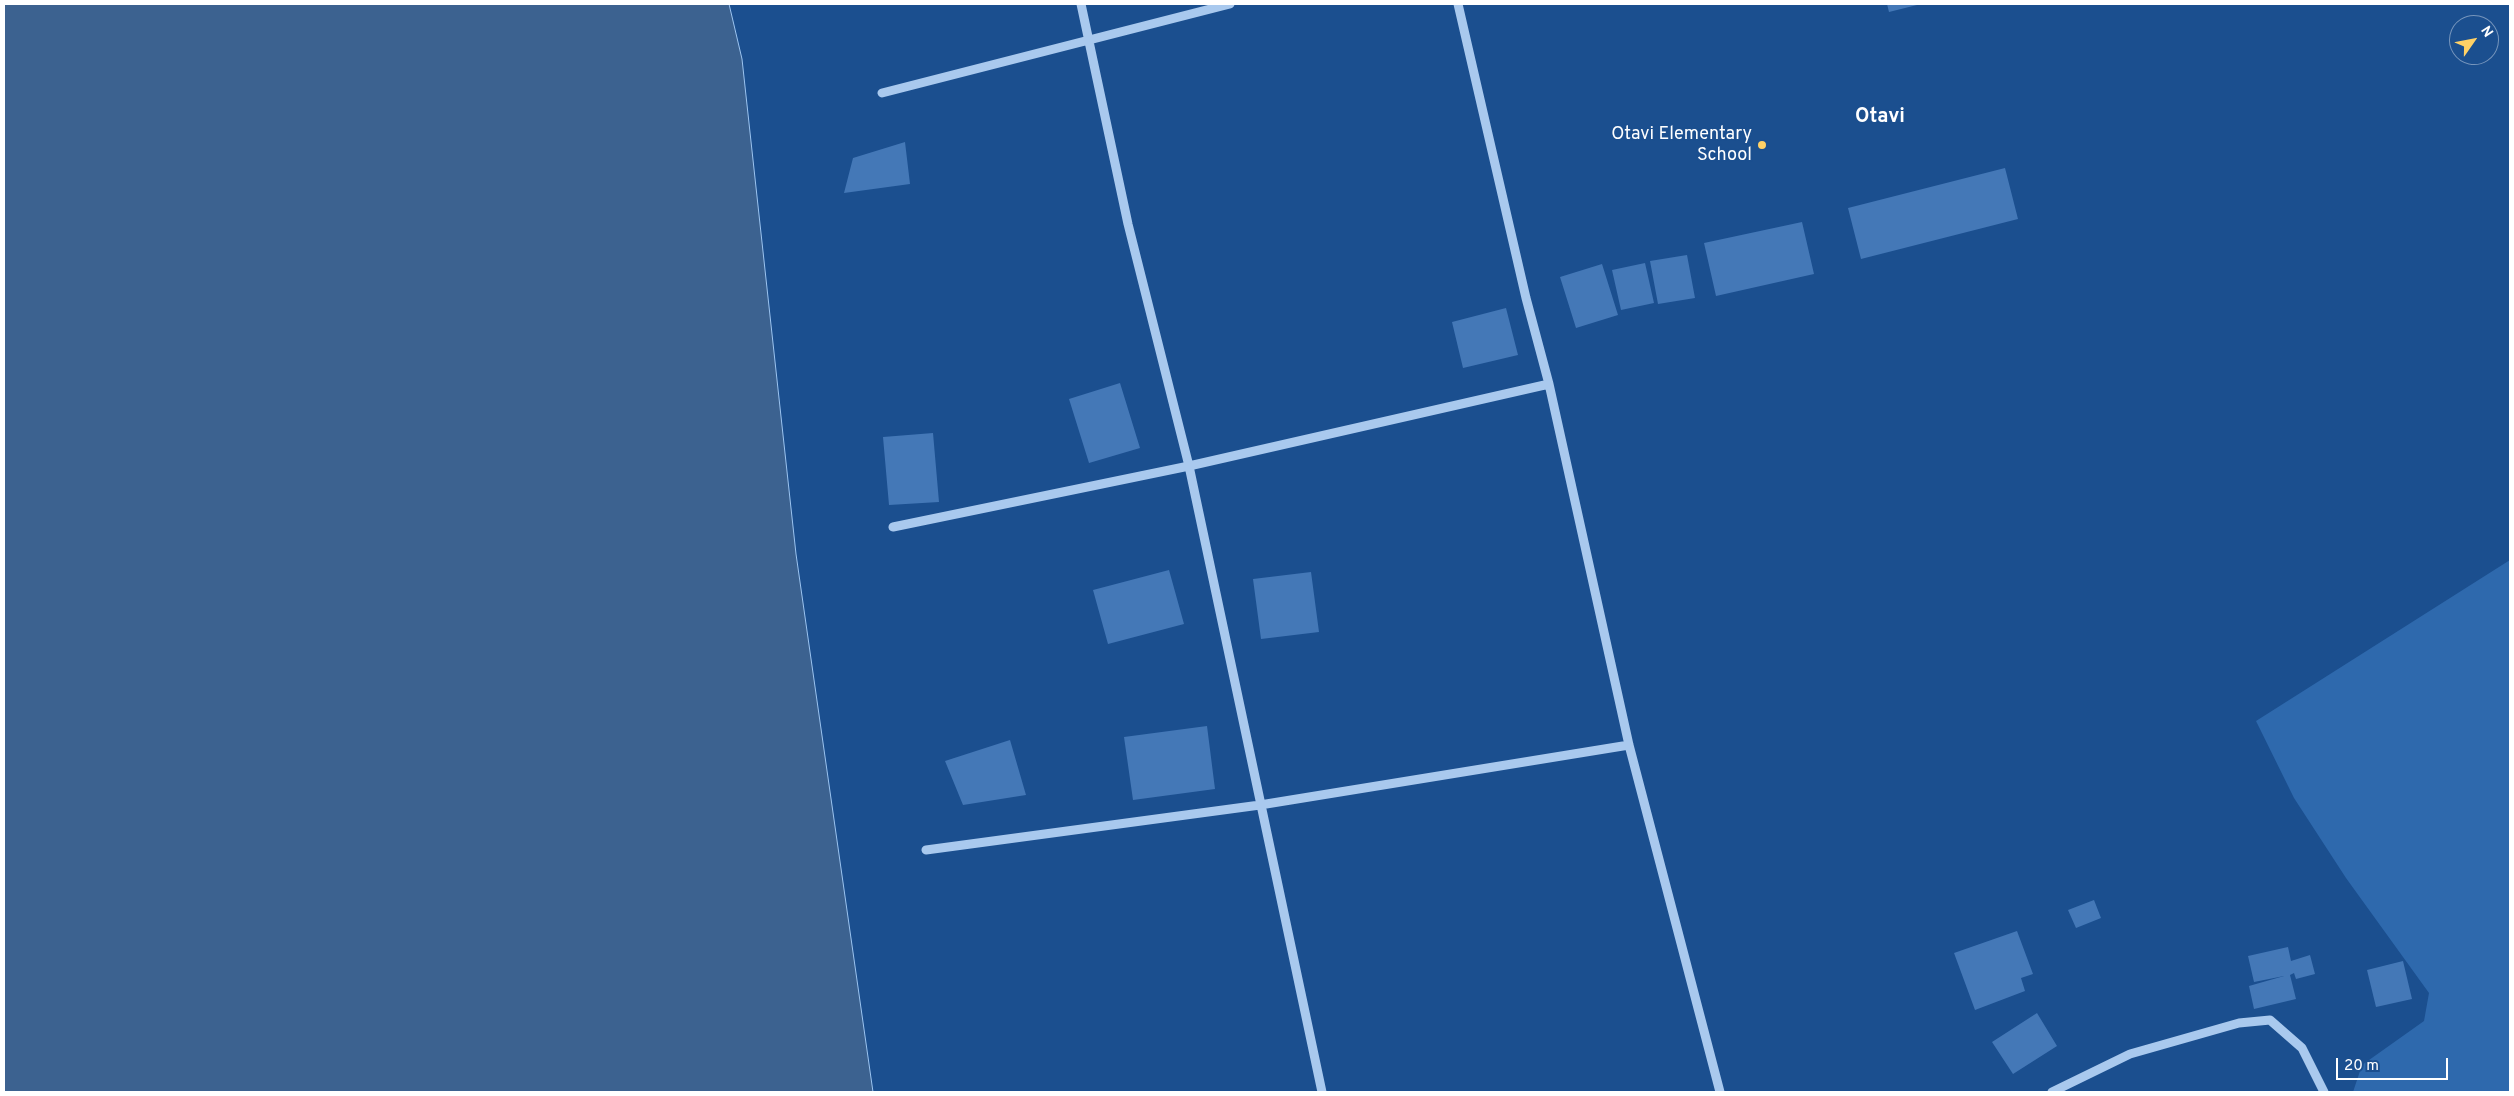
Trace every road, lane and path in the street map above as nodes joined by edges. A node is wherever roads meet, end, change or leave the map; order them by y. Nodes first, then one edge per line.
1 (1081, 4) edge
2 (1230, 4) edge
3 (1458, 4) edge
4 (1090, 41) junction
5 (882, 93) dead end
6 (1549, 384) junction
7 (1189, 466) junction
8 (893, 527) dead end
9 (1629, 745) junction
10 (1260, 805) junction
11 (926, 850) dead end
12 (1322, 1092) edge
13 (1720, 1092) edge
14 (2052, 1092) edge
15 (2324, 1092) edge

1 - 4 street
2 - 4 street
3 - 6 street
4 - 5 street
4 - 7 street
6 - 7 street
6 - 9 street
7 - 8 street
7 - 10 street
9 - 10 street
9 - 13 street
10 - 11 street
10 - 12 street
14 - 15 street

